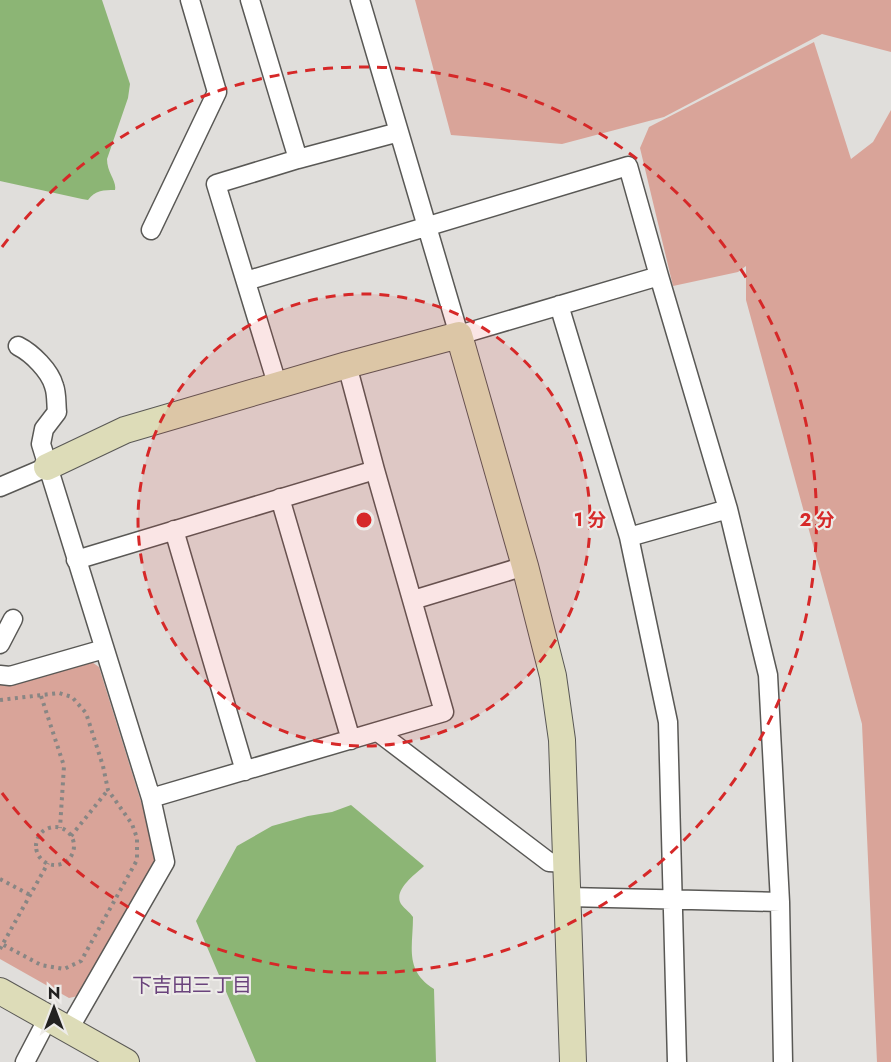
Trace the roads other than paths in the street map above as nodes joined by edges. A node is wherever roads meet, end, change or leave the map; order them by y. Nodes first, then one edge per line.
1 (190, 0) edge
2 (250, 0) edge
3 (360, 0) edge
4 (399, 132) junction
5 (298, 159) junction
6 (427, 228) junction
7 (151, 230) dead end
8 (660, 276) junction
9 (246, 281) junction
10 (560, 305) junction
11 (459, 335) junction
12 (18, 346) dead end
13 (347, 365) junction
14 (278, 387) junction
15 (47, 467) junction
16 (375, 470) junction
17 (0, 487) edge
18 (280, 498) junction
19 (728, 509) junction
20 (174, 530) junction
21 (629, 537) junction
22 (76, 560) junction
23 (525, 566) junction
24 (413, 600) junction
25 (13, 619) dead end
26 (0, 644) edge
27 (104, 649) junction
28 (0, 675) edge
29 (378, 732) junction
30 (351, 740) junction
31 (245, 771) junction
32 (151, 798) junction
33 (567, 863) junction
34 (568, 897) junction
35 (671, 899) junction
36 (780, 902) junction
37 (0, 991) edge
38 (59, 1023) junction
39 (25, 1062) edge
40 (126, 1062) edge
41 (573, 1062) edge
42 (677, 1062) edge
43 (783, 1062) edge

1 - 7 street
2 - 5 street
3 - 4 street
4 - 5 street
4 - 6 street
5 - 9 street
6 - 8 street
6 - 9 street
6 - 11 street
8 - 10 street
8 - 19 street
9 - 14 street
10 - 11 street
10 - 21 street
11 - 13 street
11 - 23 street
12 - 15 street
13 - 14 street
13 - 16 street
14 - 15 street
15 - 17 street
15 - 22 street
16 - 18 street
16 - 24 street
18 - 20 street
18 - 30 street
19 - 21 street
19 - 36 street
20 - 22 street
20 - 31 street
21 - 35 street
22 - 27 street
23 - 24 street
23 - 33 street
24 - 29 street
25 - 26 street
27 - 28 street
27 - 32 street
29 - 30 street
29 - 33 street
30 - 31 street
31 - 32 street
32 - 38 street
33 - 34 street
34 - 35 street
34 - 41 street
35 - 36 street
35 - 42 street
36 - 43 street
37 - 38 street
38 - 39 street
38 - 40 street

